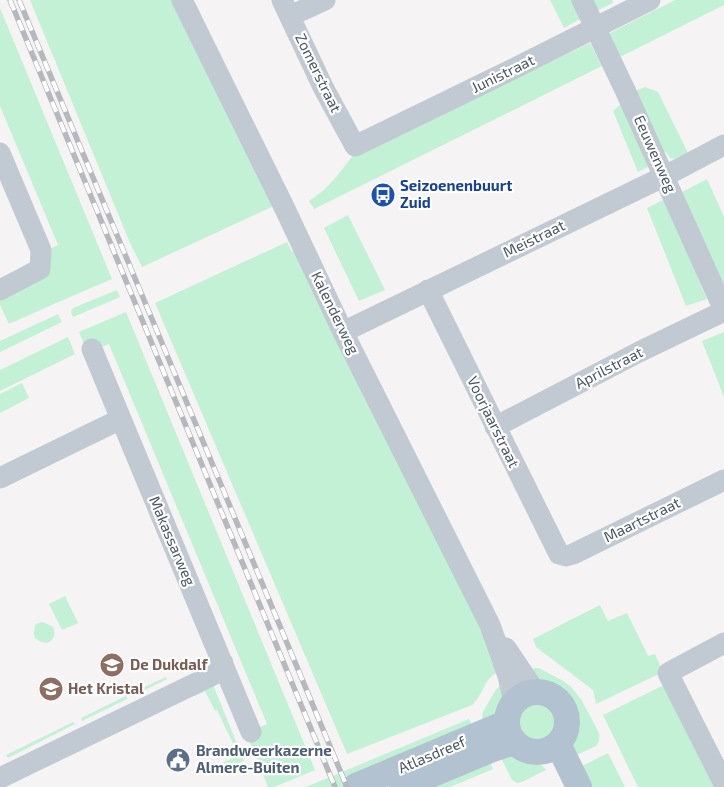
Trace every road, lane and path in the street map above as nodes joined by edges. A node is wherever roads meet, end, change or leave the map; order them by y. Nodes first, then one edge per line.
1 (182, 0) edge
2 (325, 0) edge
3 (582, 0) edge
4 (650, 0) edge
5 (286, 8) edge
6 (596, 28) junction
7 (724, 145) edge
8 (355, 146) joint
9 (0, 153) edge
10 (665, 176) junction
11 (0, 290) edge
12 (428, 290) junction
13 (724, 311) edge
14 (343, 332) junction
15 (92, 349) dead end
16 (121, 419) junction
17 (495, 427) junction
18 (0, 478) edge
19 (724, 480) edge
20 (559, 554) joint
21 (724, 643) edge
22 (223, 664) junction
23 (517, 714) junction
24 (251, 732) dead end
25 (550, 748) junction
26 (0, 778) edge
27 (724, 784) edge
28 (356, 786) edge
29 (402, 787) edge
30 (559, 787) edge
31 (579, 787) edge

1 - 14 street, Kalenderweg
2 - 5 street
3 - 6 street, Eeuwenweg
4 - 6 street, Junistraat
5 - 8 street, Zomerstraat
6 - 8 street, Junistraat
6 - 10 street, Eeuwenweg
7 - 10 street, Meistraat
9 - 11 street
10 - 12 street, Meistraat
10 - 13 street, Eeuwenweg
12 - 14 street, Meistraat
12 - 17 street, Voorjaarstraat
13 - 17 street, Aprilstraat
14 - 23 street, Kalenderweg
15 - 16 street, Makassarweg
16 - 18 street
16 - 22 street, Makassarweg
17 - 20 street, Voorjaarstraat
19 - 20 street, Maartstraat
21 - 27 street
22 - 24 street, Makassarweg
22 - 26 street
23 - 25 main road
23 - 25 main road
23 - 28 main road, Atlasdreef
23 - 29 main road, Atlasdreef
25 - 30 main road
25 - 31 main road

